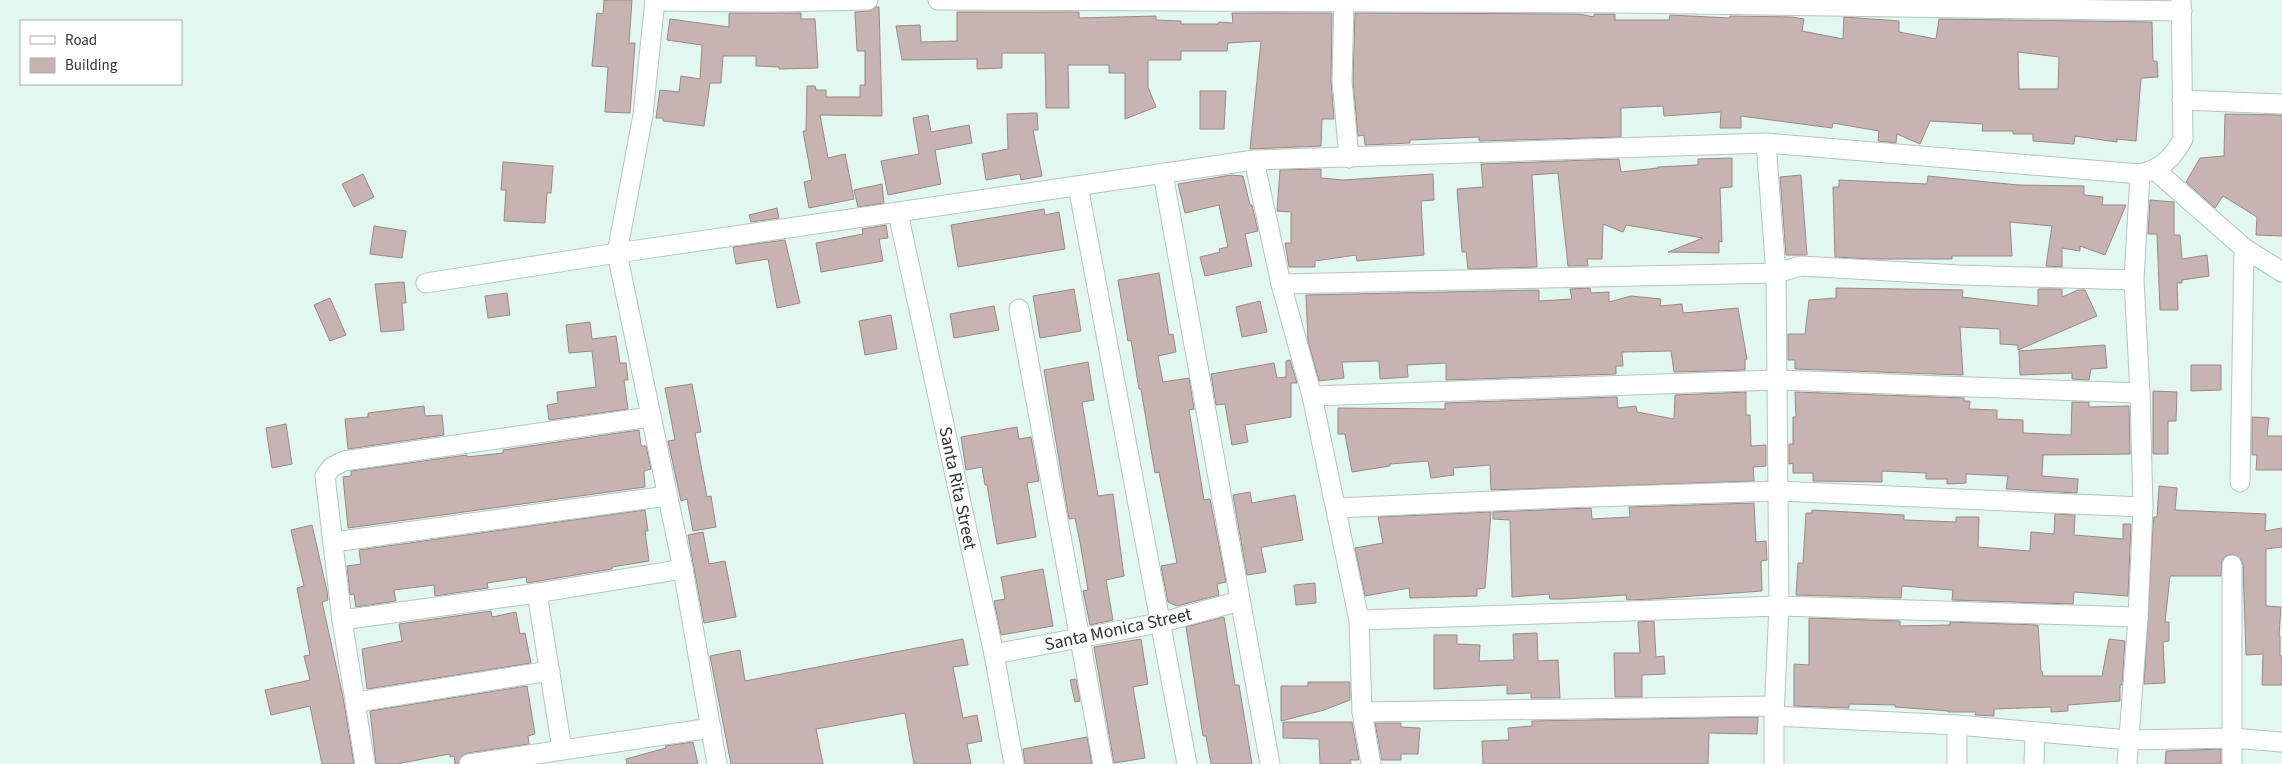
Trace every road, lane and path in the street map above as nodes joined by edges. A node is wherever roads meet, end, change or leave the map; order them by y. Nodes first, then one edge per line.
1 (655, 0) edge
2 (868, 0) edge
3 (938, 0) edge
4 (1241, 1) edge
5 (1344, 1) junction
6 (1623, 1) edge
7 (2182, 6) edge
8 (2182, 100) junction
9 (2282, 104) edge
10 (1766, 142) junction
11 (1349, 158) junction
12 (1254, 160) junction
13 (2148, 172) junction
14 (1163, 174) junction
15 (1078, 186) junction
16 (898, 213) junction
17 (2244, 248) junction
18 (617, 253) junction
19 (2282, 272) edge
20 (1776, 273) junction
21 (2134, 280) junction
22 (426, 283) dead end
23 (1281, 284) junction
24 (1019, 309) dead end
25 (1776, 380) junction
26 (2140, 392) junction
27 (1312, 396) junction
28 (650, 417) junction
29 (2240, 482) dead end
30 (1778, 491) junction
31 (667, 496) junction
32 (2143, 507) junction
33 (1337, 508) junction
34 (334, 542) junction
35 (2232, 565) dead end
36 (683, 569) junction
37 (538, 593) junction
38 (1240, 601) junction
39 (1779, 606) junction
40 (2138, 617) junction
41 (342, 620) junction
42 (1359, 620) junction
43 (1159, 623) junction
44 (1079, 638) junction
45 (994, 654) junction
46 (550, 671) junction
47 (357, 702) junction
48 (1774, 711) junction
49 (1362, 712) junction
50 (1957, 725) junction
51 (711, 728) junction
52 (2034, 732) junction
53 (2232, 738) junction
54 (2129, 740) junction
55 (2282, 742) edge
56 (562, 749) junction
57 (365, 764) edge
58 (469, 764) edge
59 (717, 764) edge
60 (1014, 764) edge
61 (1103, 764) edge
62 (1187, 764) edge
63 (1270, 764) edge
64 (1371, 764) edge
65 (1774, 764) edge
66 (1957, 764) edge
67 (2034, 764) edge
68 (2127, 764) edge
69 (2232, 764) edge

1 - 2 street
1 - 18 street
3 - 4 street
4 - 5 street
5 - 6 street
5 - 11 street
6 - 7 street
7 - 8 street
8 - 9 street
8 - 13 street
10 - 11 street
10 - 13 street
10 - 20 street
11 - 12 street
12 - 14 street
12 - 23 street
13 - 17 street
13 - 21 street
14 - 15 street
14 - 38 street
15 - 16 street
15 - 43 street
16 - 18 street
16 - 45 street, Santa Rita Street
17 - 19 street
17 - 29 street
18 - 22 street
18 - 28 street
20 - 21 street
20 - 23 street
20 - 25 street
21 - 26 street
23 - 27 street
24 - 44 street
25 - 26 street
25 - 27 street
25 - 30 street
26 - 32 street
27 - 33 street
28 - 31 street
28 - 34 street
30 - 32 street
30 - 33 street
30 - 39 street
31 - 34 street
31 - 36 street
32 - 40 street
33 - 42 street
34 - 41 street
35 - 53 street
36 - 37 street
36 - 51 street
37 - 41 street
37 - 46 street
38 - 43 street, Santa Monica Street
38 - 63 street
39 - 40 street
39 - 42 street
39 - 48 street
40 - 54 street
41 - 47 street
42 - 49 street
43 - 44 street, Santa Monica Street
43 - 62 street
44 - 45 street, Santa Monica Street
44 - 61 street
45 - 60 street, Santa Rita Street
46 - 47 street
46 - 56 street
47 - 57 street
48 - 49 street
48 - 50 street
48 - 65 street
49 - 64 street
50 - 52 street
50 - 66 street
51 - 56 street
51 - 59 street
52 - 54 street
52 - 67 street
53 - 54 street
53 - 55 street
53 - 69 street
54 - 68 street
56 - 58 street

